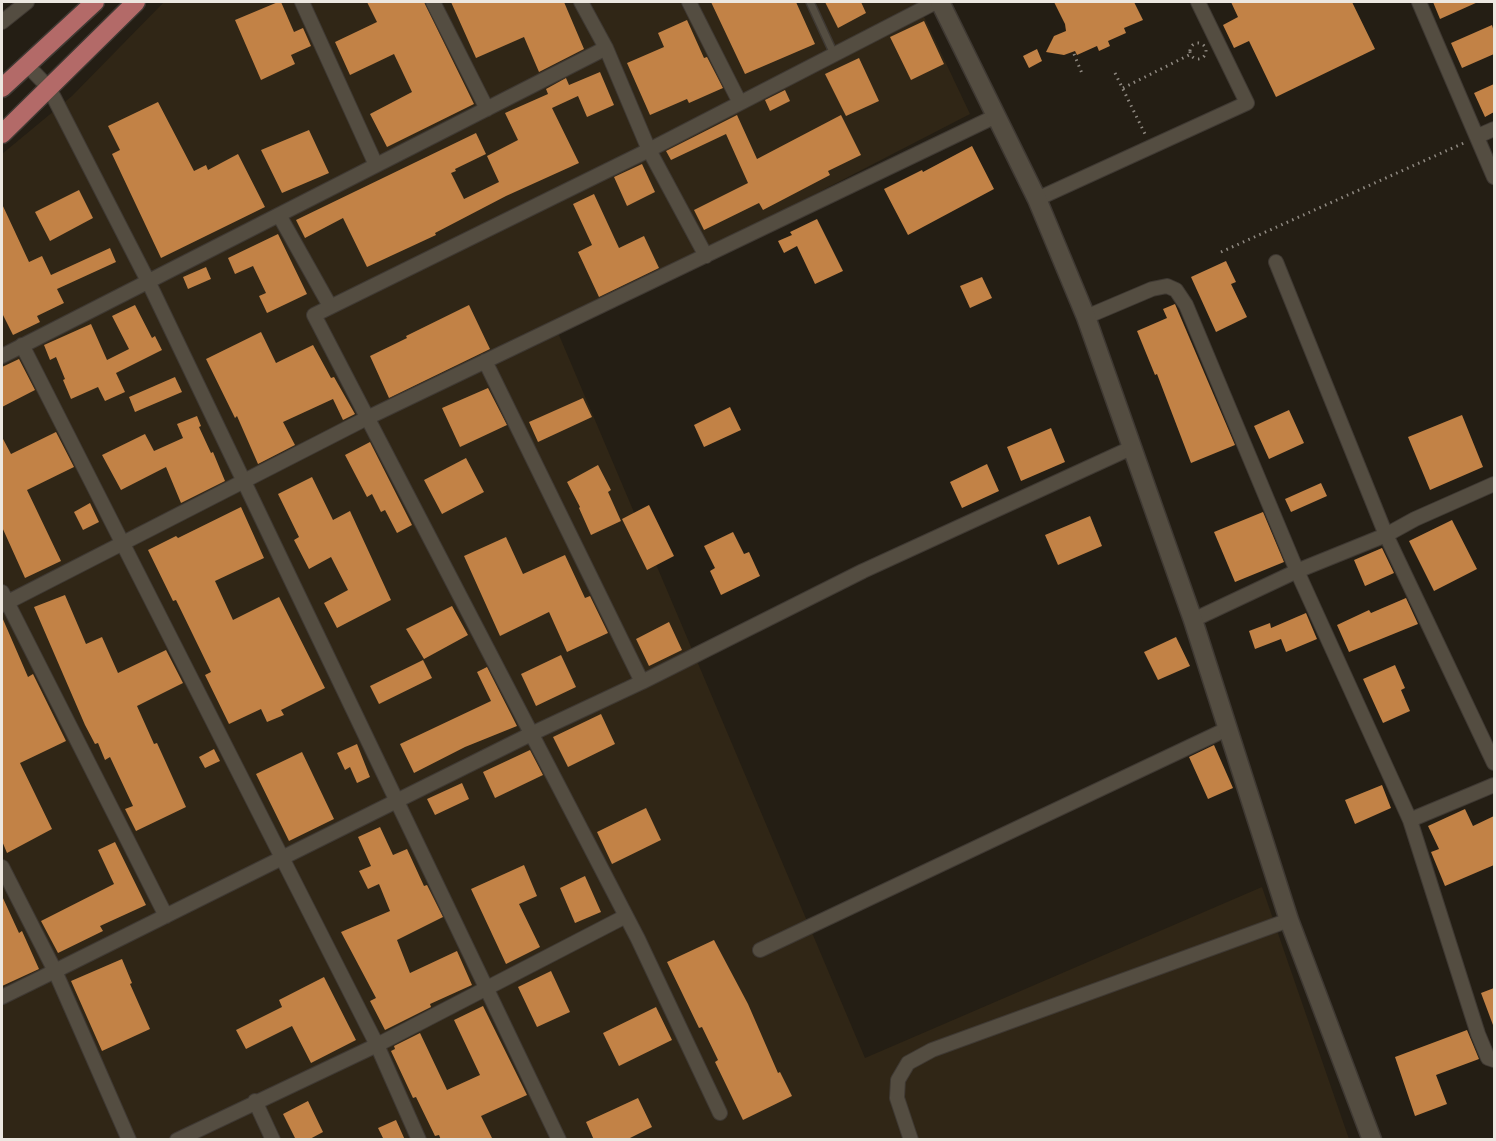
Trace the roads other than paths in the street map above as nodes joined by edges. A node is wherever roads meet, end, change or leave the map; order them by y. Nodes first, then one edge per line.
1 (27, 2) edge
2 (95, 2) edge
3 (136, 2) edge
4 (302, 2) edge
5 (434, 2) edge
6 (581, 2) edge
7 (689, 2) edge
8 (810, 2) edge
9 (938, 2) edge
10 (1198, 2) edge
11 (1419, 2) edge
12 (2, 22) edge
13 (606, 48) junction
14 (834, 54) junction
15 (27, 65) junction
16 (2, 88) edge
17 (49, 88) junction
18 (740, 103) junction
19 (487, 109) junction
20 (996, 116) junction
21 (1494, 129) edge
22 (2, 134) edge
23 (1478, 136) junction
24 (649, 150) junction
25 (376, 165) junction
26 (1494, 177) edge
27 (1037, 199) junction
28 (279, 214) junction
29 (706, 256) junction
30 (1276, 262) dead end
31 (148, 281) junction
32 (330, 306) junction
33 (1086, 317) junction
34 (22, 345) junction
35 (2, 356) edge
36 (485, 361) junction
37 (367, 418) junction
38 (1131, 448) junction
39 (244, 481) junction
40 (1494, 484) edge
41 (1386, 535) junction
42 (122, 543) junction
43 (1297, 571) junction
44 (3, 600) edge
45 (1193, 620) junction
46 (642, 682) junction
47 (1227, 729) junction
48 (531, 734) junction
49 (1494, 763) edge
50 (1494, 785) edge
51 (397, 801) junction
52 (1410, 820) junction
53 (282, 858) junction
54 (3, 875) edge
55 (166, 916) junction
56 (626, 916) junction
57 (1289, 920) junction
58 (760, 950) dead end
59 (55, 971) junction
60 (486, 988) junction
61 (2, 997) edge
62 (377, 1045) junction
63 (1494, 1060) edge
64 (255, 1101) junction
65 (720, 1113) dead end
66 (129, 1140) edge
67 (177, 1140) edge
68 (273, 1140) edge
69 (419, 1140) edge
70 (559, 1140) edge
71 (911, 1140) edge
72 (1372, 1140) edge

1 - 12 street
2 - 15 main road
3 - 17 main road
4 - 25 street
5 - 19 street
6 - 13 street
7 - 18 street
8 - 14 lane
9 - 14 street
9 - 20 street
10 - 27 street
11 - 23 street
13 - 19 street
13 - 24 street
14 - 18 street
15 - 16 main road
15 - 17 street
17 - 22 main road
17 - 31 street
18 - 24 street
19 - 25 street
20 - 27 street
20 - 29 street
21 - 23 street
23 - 26 street
24 - 29 street
24 - 32 street
25 - 28 street
27 - 33 street
28 - 31 street
28 - 32 street
29 - 36 street
30 - 41 street
31 - 34 street
31 - 39 street
32 - 37 street
33 - 38 street
33 - 43 street
34 - 35 street
34 - 42 street
36 - 37 street
36 - 46 street
37 - 39 street
37 - 48 street
38 - 45 street
38 - 46 street
39 - 42 street
39 - 51 street
40 - 41 street
41 - 43 street
41 - 49 street
42 - 44 street
42 - 53 street
43 - 45 street
43 - 52 street
44 - 55 street
45 - 47 street
46 - 48 street
47 - 57 street
47 - 58 street
48 - 51 street
48 - 56 street
50 - 52 street
51 - 53 street
51 - 60 street
52 - 63 street
53 - 55 street
53 - 62 street
54 - 59 street
55 - 59 street
56 - 60 street
56 - 65 street
57 - 71 street
57 - 72 street
59 - 61 street
59 - 66 street
60 - 62 street
60 - 70 street
62 - 64 street
62 - 69 street
64 - 67 street
64 - 68 street

